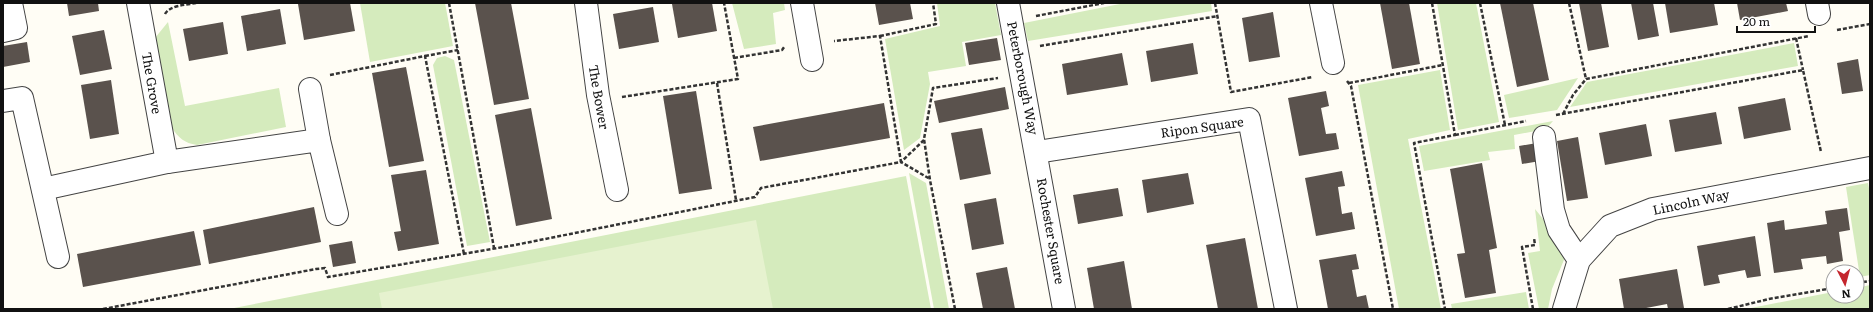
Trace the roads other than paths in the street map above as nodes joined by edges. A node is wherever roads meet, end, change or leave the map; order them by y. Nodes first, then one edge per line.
1 (11, 3) edge
2 (138, 3) edge
3 (586, 3) edge
4 (802, 3) edge
5 (1321, 3) edge
6 (1010, 12) edge
7 (3, 31) edge
8 (812, 60) dead end
9 (1332, 72) road end
10 (317, 83) road end
11 (3, 101) edge
12 (1544, 137) road end
13 (319, 140) junction
14 (1037, 152) junction
15 (167, 162) junction
16 (1870, 168) edge
17 (43, 189) junction
18 (617, 190) dead end
19 (336, 214) dead end
20 (58, 257) dead end
21 (1579, 260) junction
22 (1064, 309) edge
23 (1286, 309) edge
24 (1564, 309) edge

1 - 7 street
2 - 15 street, The Grove
3 - 18 street, The Bower
4 - 8 street
5 - 9 street
6 - 14 street, Peterborough Way
10 - 13 street
11 - 17 street
12 - 21 street
13 - 15 street
13 - 19 street
14 - 22 street, Rochester Square
14 - 23 street, Ripon Square
15 - 17 street
16 - 21 street, Lincoln Way
17 - 20 street
21 - 24 street, Lincoln Way

